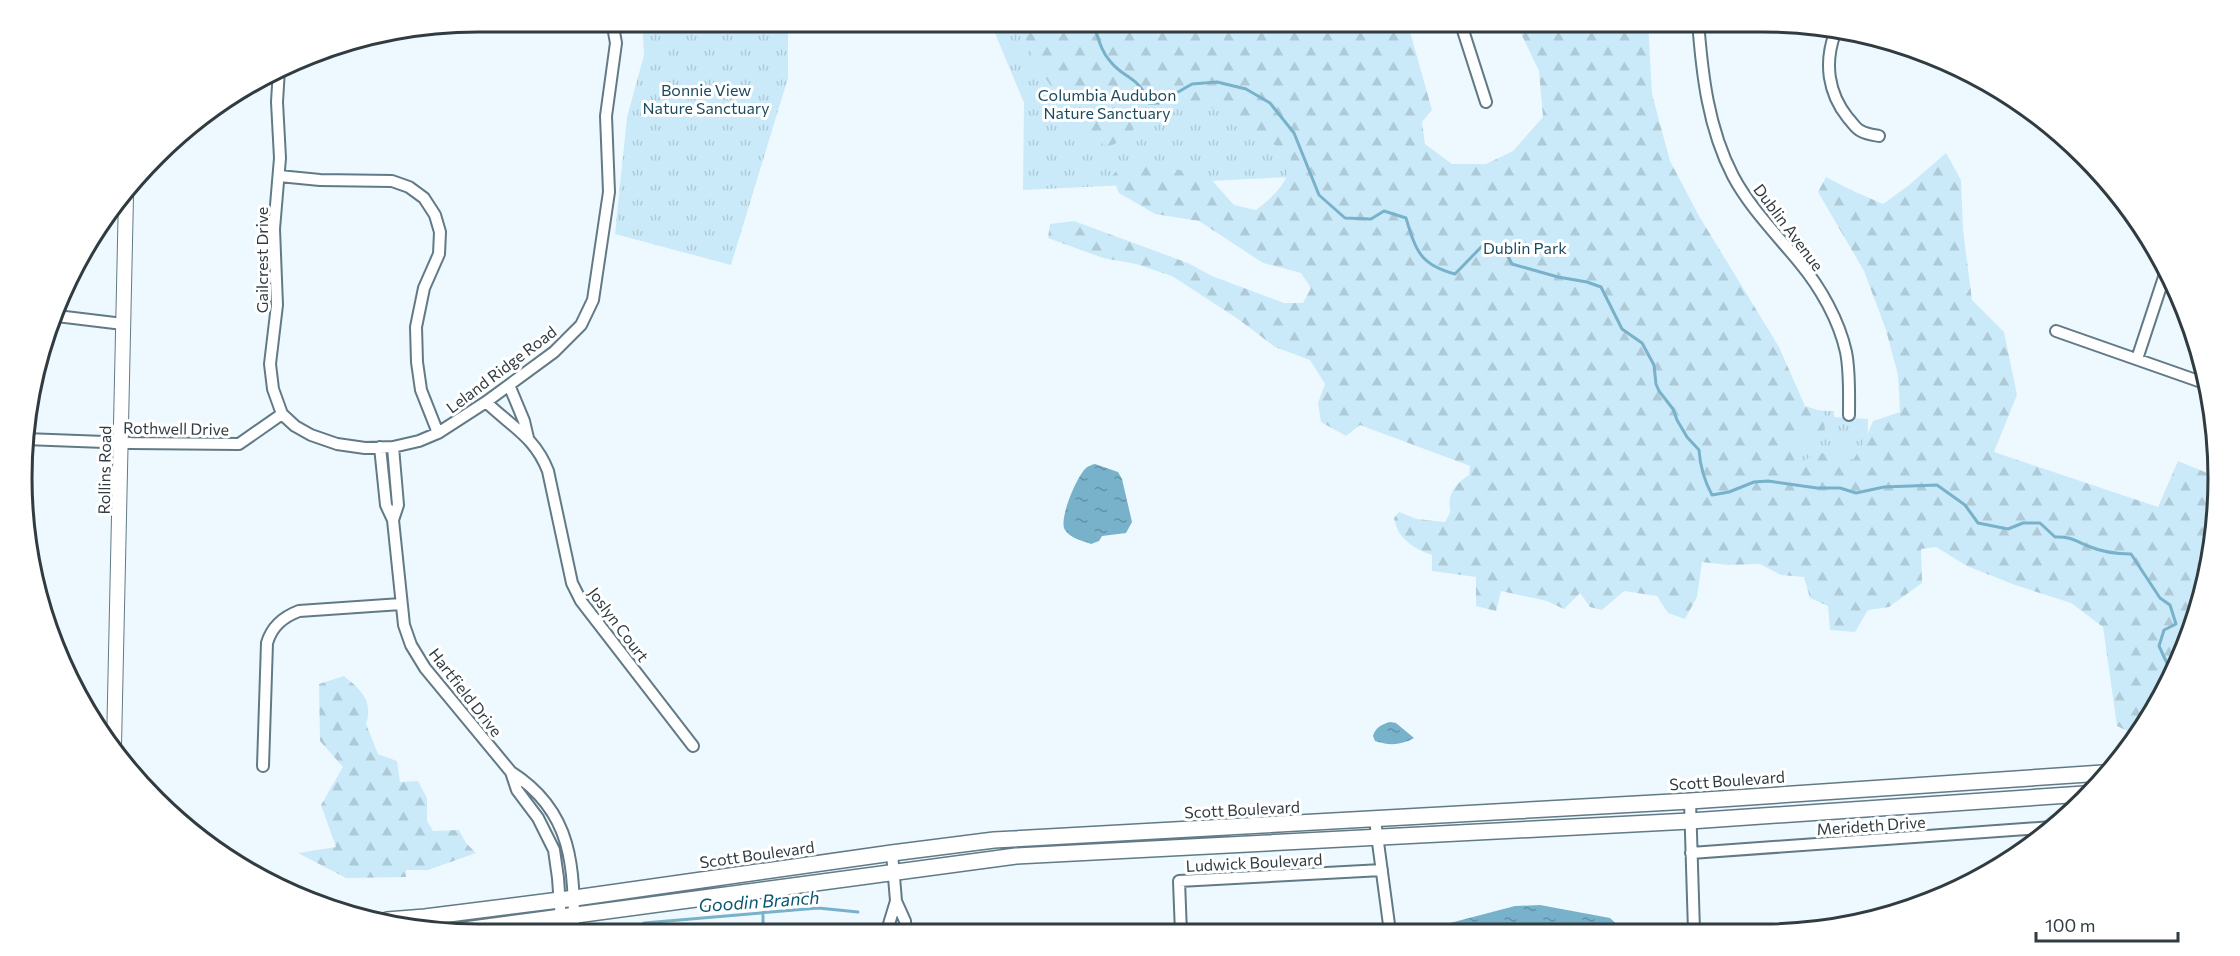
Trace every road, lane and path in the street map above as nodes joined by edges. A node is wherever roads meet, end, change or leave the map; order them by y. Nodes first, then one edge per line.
1 (614, 32) edge
2 (1464, 32) edge
3 (1699, 32) edge
4 (1833, 37) edge
5 (278, 79) edge
6 (1486, 102) dead end
7 (1879, 136) dead end
8 (279, 176) junction
9 (126, 204) edge
10 (2162, 282) edge
11 (61, 317) edge
12 (123, 324) junction
13 (2056, 331) dead end
14 (2137, 359) junction
15 (2197, 380) edge
16 (509, 385) junction
17 (486, 402) junction
18 (282, 414) junction
19 (1849, 415) dead end
20 (438, 433) junction
21 (528, 438) junction
22 (33, 439) edge
23 (121, 443) junction
24 (380, 447) junction
25 (393, 447) junction
26 (393, 520) junction
27 (401, 604) junction
28 (114, 736) edge
29 (693, 747) dead end
30 (263, 766) dead end
31 (511, 772) junction
32 (2097, 773) edge
33 (2078, 794) edge
34 (1690, 801) junction
35 (1375, 820) junction
36 (1690, 821) junction
37 (2039, 828) edge
38 (1377, 838) junction
39 (892, 853) junction
40 (1691, 853) junction
41 (1382, 870) junction
42 (895, 872) junction
43 (567, 899) junction
44 (896, 901) junction
45 (567, 917) junction
46 (406, 919) edge
47 (515, 924) edge
48 (565, 924) edge
49 (570, 924) edge
50 (889, 924) edge
51 (905, 924) edge
52 (1181, 924) edge
53 (1389, 924) edge
54 (1694, 924) edge

1 - 16 street, Leland Ridge Road
2 - 6 street
3 - 19 street, Dublin Avenue
4 - 7 street
5 - 8 street, Gailcrest Drive
8 - 18 street, Gailcrest Drive
8 - 20 street
9 - 12 street, Rollins Road
10 - 14 street
11 - 12 street
12 - 23 street, Rollins Road
13 - 14 street
14 - 15 street
16 - 17 street, Leland Ridge Road
16 - 21 street, Joslyn Court
17 - 20 street, Leland Ridge Road
17 - 21 street, Joslyn Court
18 - 23 street, Rothwell Drive
18 - 24 street, Leland Ridge Road
20 - 25 street, Leland Ridge Road
21 - 29 street, Joslyn Court
22 - 23 street, Rothwell Drive
23 - 28 street, Rollins Road
24 - 25 street, Leland Ridge Road
24 - 26 street, Hartfield Drive
25 - 26 street, Hartfield Drive
26 - 27 street, Hartfield Drive
27 - 30 street
27 - 31 street, Hartfield Drive
31 - 43 street, Hartfield Drive
31 - 43 street, Hartfield Drive
32 - 34 main road, Scott Boulevard
33 - 36 main road
34 - 35 main road, Scott Boulevard
34 - 36 street
35 - 38 street
35 - 39 main road, Scott Boulevard
36 - 38 main road
36 - 40 street
37 - 40 street, Merideth Drive
38 - 41 street
38 - 42 main road
39 - 42 street
39 - 43 main road, Scott Boulevard
40 - 54 street
41 - 52 street, Ludwick Boulevard
41 - 53 street
42 - 44 street
42 - 45 main road
43 - 45 street, Hartfield Drive
43 - 46 main road, Scott Boulevard
44 - 50 street
44 - 51 street
45 - 47 main road
45 - 48 street
45 - 49 street

